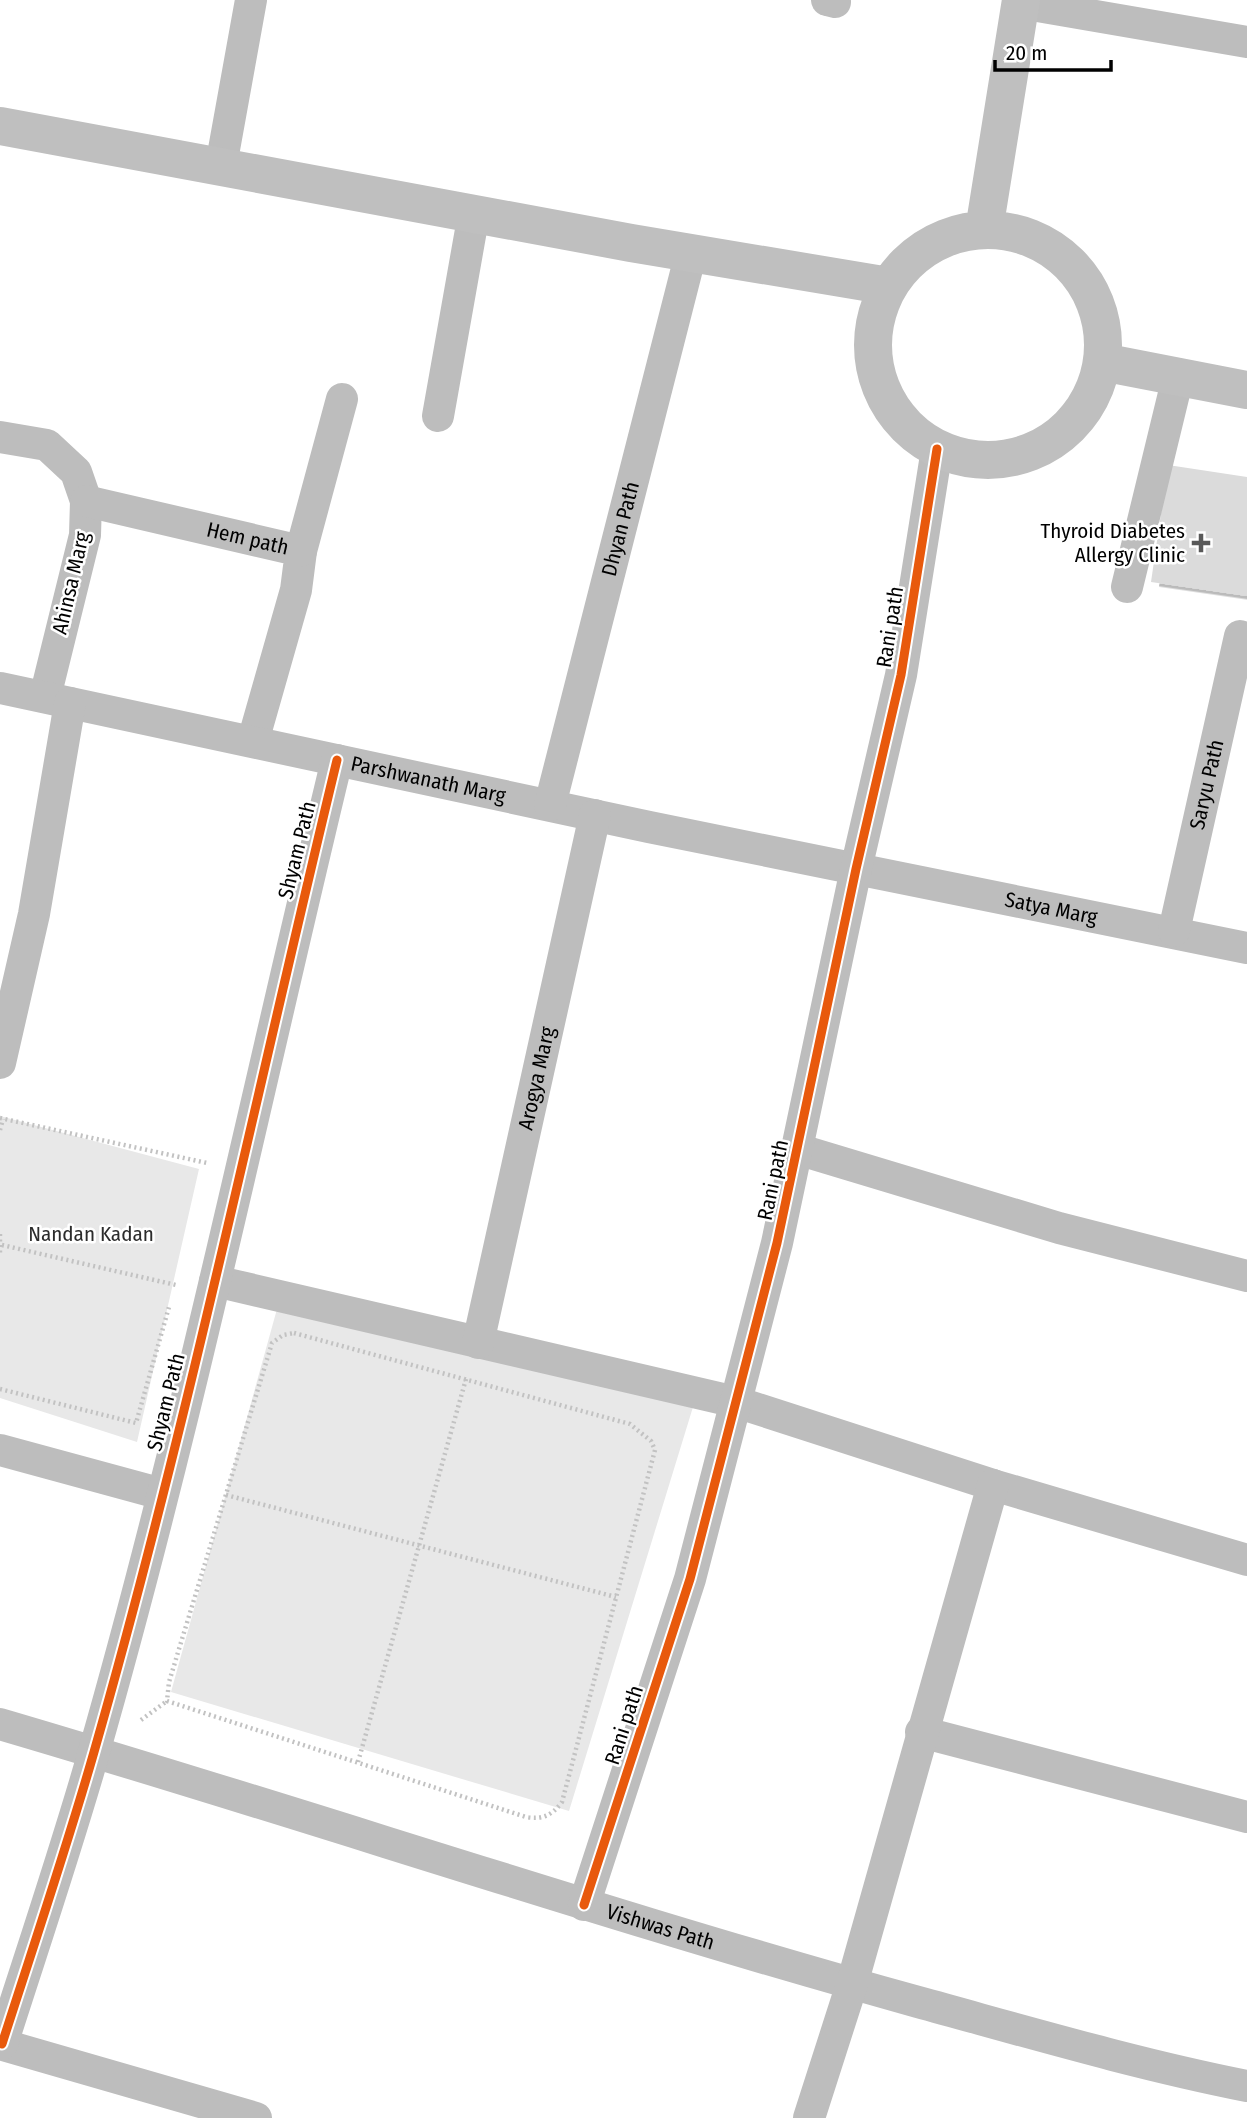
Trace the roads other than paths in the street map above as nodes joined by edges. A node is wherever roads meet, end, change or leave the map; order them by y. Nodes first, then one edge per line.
1 (251, 0) edge
2 (1020, 2) edge
3 (1247, 42) edge
4 (0, 125) edge
5 (221, 166) junction
6 (474, 213) junction
7 (984, 230) junction
8 (691, 253) junction
9 (889, 286) junction
10 (1102, 362) junction
11 (1178, 377) junction
12 (1247, 390) edge
13 (342, 399) dead end
14 (438, 416) dead end
15 (0, 437) edge
16 (937, 449) junction
17 (86, 501) junction
18 (301, 551) junction
19 (1127, 587) dead end
20 (1240, 636) dead end
21 (0, 688) edge
22 (57, 700) junction
23 (253, 741) junction
24 (337, 760) junction
25 (550, 805) junction
26 (595, 815) junction
27 (856, 869) junction
28 (1174, 931) junction
29 (1247, 948) edge
30 (0, 1063) edge
31 (797, 1149) junction
32 (1247, 1276) edge
33 (215, 1281) junction
34 (478, 1343) junction
35 (736, 1402) junction
36 (0, 1450) edge
37 (993, 1485) junction
38 (162, 1494) junction
39 (1247, 1560) edge
40 (0, 1724) edge
41 (921, 1732) junction
42 (94, 1752) junction
43 (1247, 1817) edge
44 (584, 1905) junction
45 (852, 1984) junction
46 (1, 2044) edge
47 (1247, 2086) edge
48 (247, 2117) edge
49 (808, 2118) edge

1 - 5 street
2 - 3 street
2 - 7 street
4 - 5 street
5 - 6 street
6 - 8 street
6 - 14 street
7 - 9 street
7 - 10 street
8 - 9 street
8 - 25 street, Dhyan Path
9 - 16 street
10 - 11 street
10 - 16 street
11 - 12 street
11 - 19 street
13 - 18 street
15 - 17 street, Ahinsa Marg
16 - 27 street, Rani path
17 - 18 street, Hem path
17 - 22 street, Ahinsa Marg
18 - 23 street, Hem path
20 - 28 street, Saryu Path
21 - 22 street, Parshwanath Marg
22 - 23 street, Parshwanath Marg
22 - 30 street, Ahinsa Marg
23 - 24 street, Parshwanath Marg
24 - 25 street, Parshwanath Marg
24 - 33 street, Shyam Path
25 - 26 street, Parshwanath Marg
26 - 27 street, Parshwanath Marg
26 - 34 street, Arogya Marg
27 - 28 street, Satya Marg
27 - 31 street, Rani path
28 - 29 street, Satya Marg
31 - 32 street
31 - 35 street, Rani path
33 - 34 street
33 - 38 street, Shyam Path
34 - 35 street
35 - 37 street
35 - 44 street, Rani path
36 - 38 street
37 - 39 street
37 - 41 street
38 - 42 street, Shyam Path
40 - 42 street, Vishwas Path
41 - 43 street
41 - 45 street
42 - 44 street, Vishwas Path
42 - 46 street, Shyam Path
44 - 45 street, Vishwas Path
45 - 47 street, Vishwas Path
45 - 49 street
46 - 48 street

